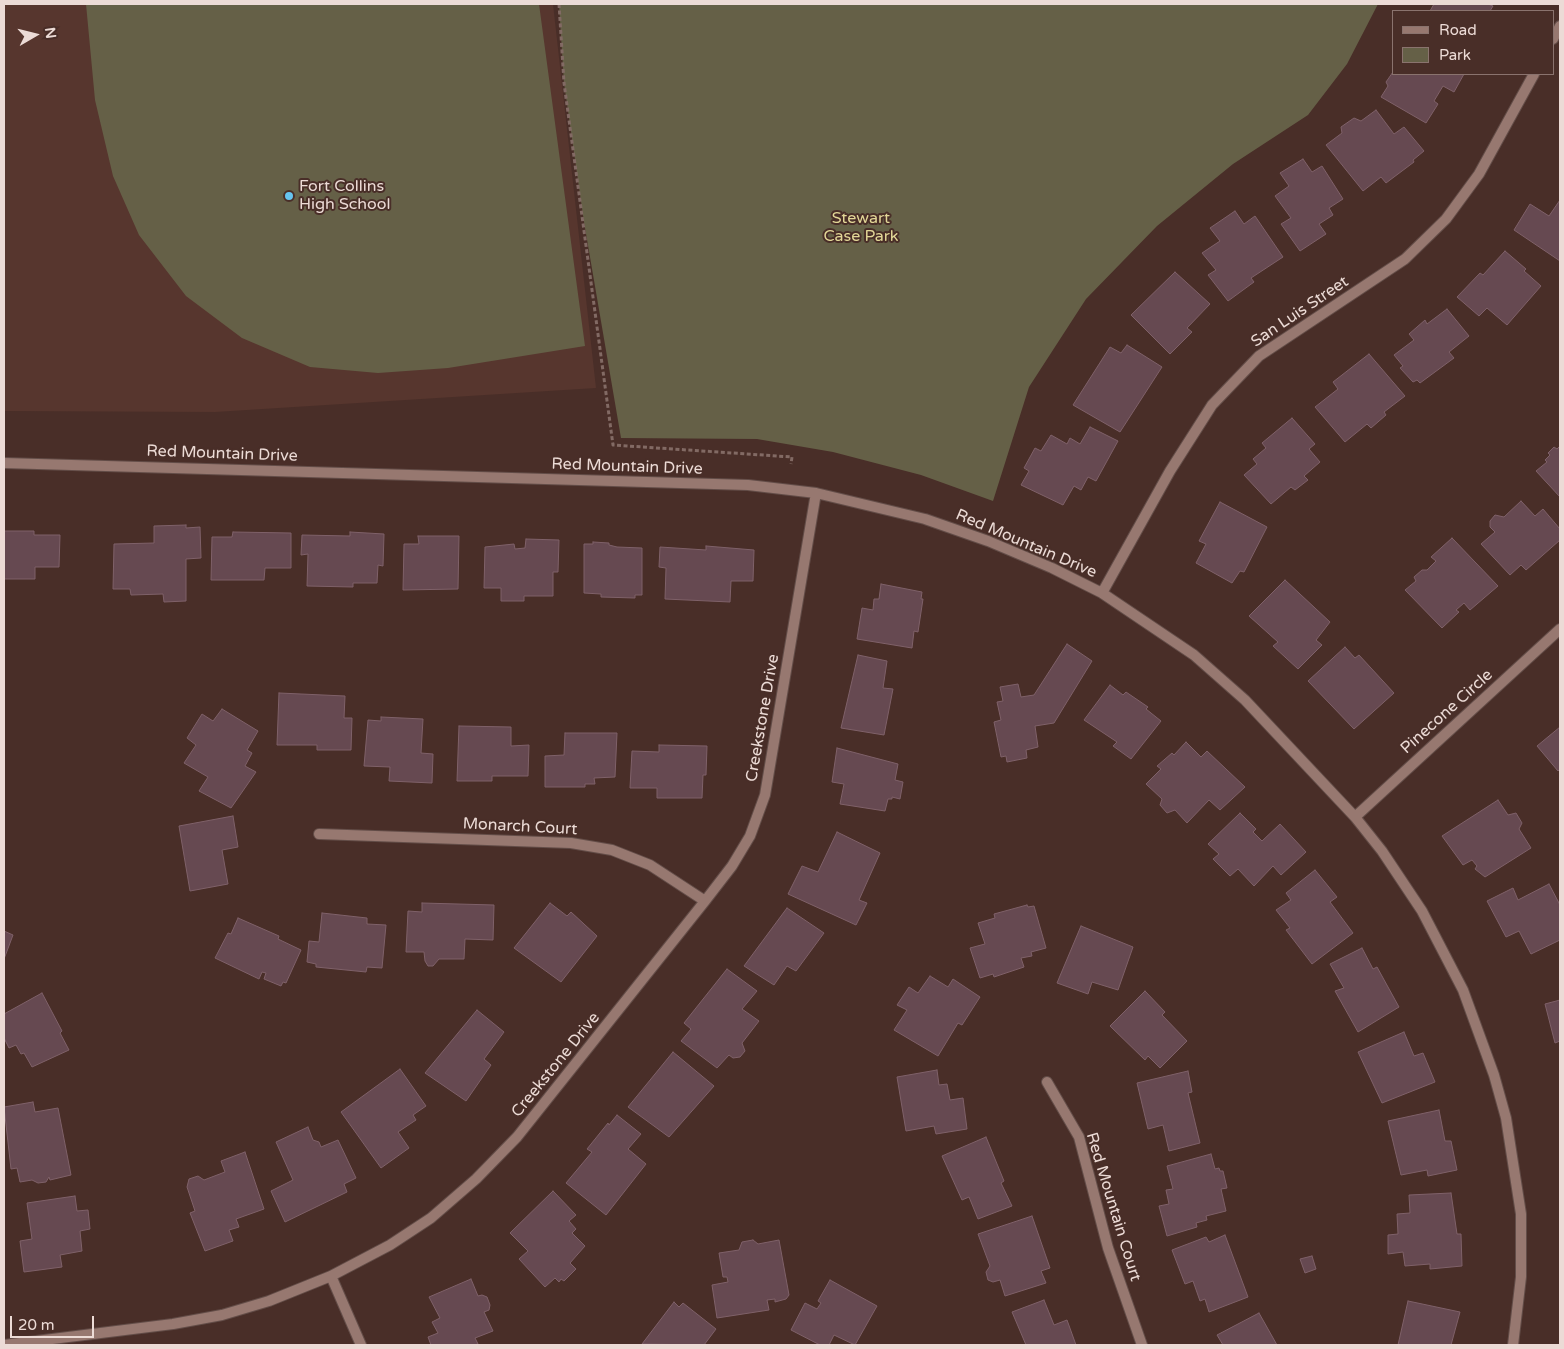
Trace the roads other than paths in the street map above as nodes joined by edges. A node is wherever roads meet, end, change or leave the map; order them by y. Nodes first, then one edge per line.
1 (1560, 26) edge
2 (1554, 38) edge
3 (1533, 75) edge
4 (4, 463) edge
5 (816, 493) junction
6 (1102, 593) junction
7 (1560, 629) edge
8 (1355, 817) junction
9 (319, 834) dead end
10 (705, 901) junction
11 (1047, 1082) dead end
12 (332, 1276) junction
13 (4, 1345) edge
14 (361, 1345) edge
15 (1142, 1345) edge
16 (1512, 1345) edge

1 - 2 street
3 - 6 street, San Luis Street
4 - 5 street, Red Mountain Drive
5 - 6 street, Red Mountain Drive
5 - 10 street, Creekstone Drive
6 - 8 street, Red Mountain Drive
7 - 8 street, Pinecone Circle
8 - 16 street, Red Mountain Drive
9 - 10 street, Monarch Court
10 - 12 street, Creekstone Drive
11 - 15 street, Red Mountain Court
12 - 13 street, Creekstone Drive
12 - 14 street

